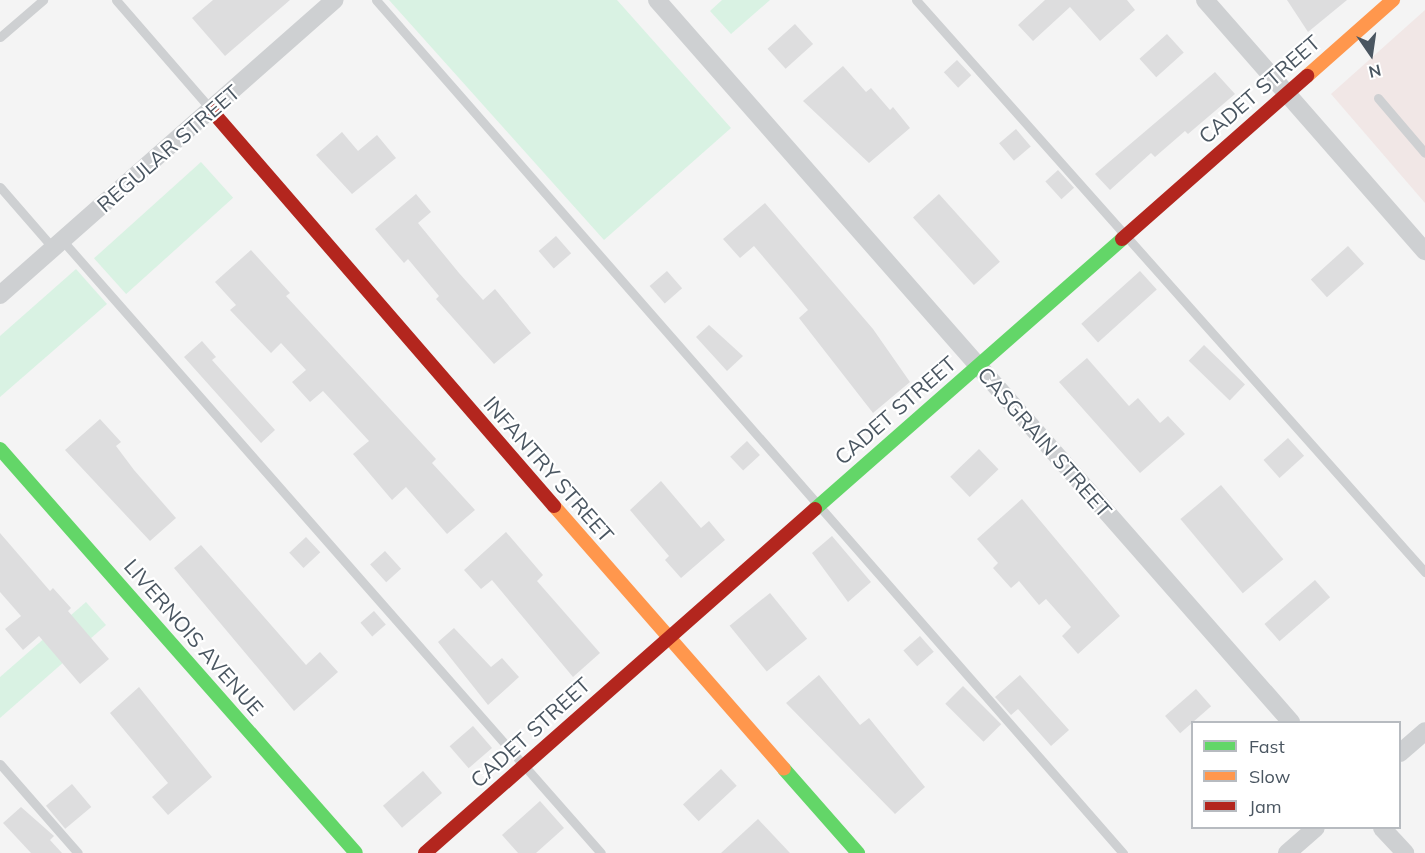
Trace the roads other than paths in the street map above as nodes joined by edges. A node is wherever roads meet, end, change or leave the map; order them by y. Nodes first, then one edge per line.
1 (43, 0) edge
2 (116, 0) edge
3 (335, 0) edge
4 (376, 0) edge
5 (657, 0) edge
6 (916, 0) edge
7 (1205, 0) edge
8 (1393, 0) edge
9 (0, 37) edge
10 (1287, 93) junction
11 (1378, 98) dead end
12 (211, 110) junction
13 (1425, 153) edge
14 (0, 187) edge
15 (1124, 236) junction
16 (58, 244) junction
17 (1425, 251) edge
18 (0, 294) edge
19 (977, 365) junction
20 (0, 449) edge
21 (821, 503) junction
22 (1425, 572) edge
23 (669, 638) junction
24 (1289, 721) edge
25 (1425, 731) edge
26 (1401, 752) edge
27 (0, 764) edge
28 (524, 765) junction
29 (1315, 829) edge
30 (1383, 829) edge
31 (78, 853) edge
32 (356, 853) edge
33 (425, 853) edge
34 (601, 853) edge
35 (858, 853) edge
36 (1123, 853) edge
37 (1287, 853) edge
38 (1405, 853) edge

1 - 9 lane
2 - 12 lane
3 - 12 street, REGULAR STREET
4 - 21 lane
5 - 19 street, CASGRAIN STREET
6 - 15 lane
7 - 10 street
8 - 10 street, CADET STREET
10 - 15 street, CADET STREET
10 - 17 street
11 - 13 lane
12 - 16 street, REGULAR STREET
12 - 23 street, INFANTRY STREET
14 - 16 lane
15 - 19 street, CADET STREET
15 - 22 lane
16 - 18 street, REGULAR STREET
16 - 28 lane
19 - 21 street, CADET STREET
19 - 24 street, CASGRAIN STREET
20 - 32 street, LIVERNOIS AVENUE
21 - 23 street, CADET STREET
21 - 36 lane
23 - 28 street, CADET STREET
23 - 35 street, INFANTRY STREET
25 - 26 street
27 - 31 lane
28 - 33 street, CADET STREET
28 - 34 lane
29 - 37 street
30 - 38 street

